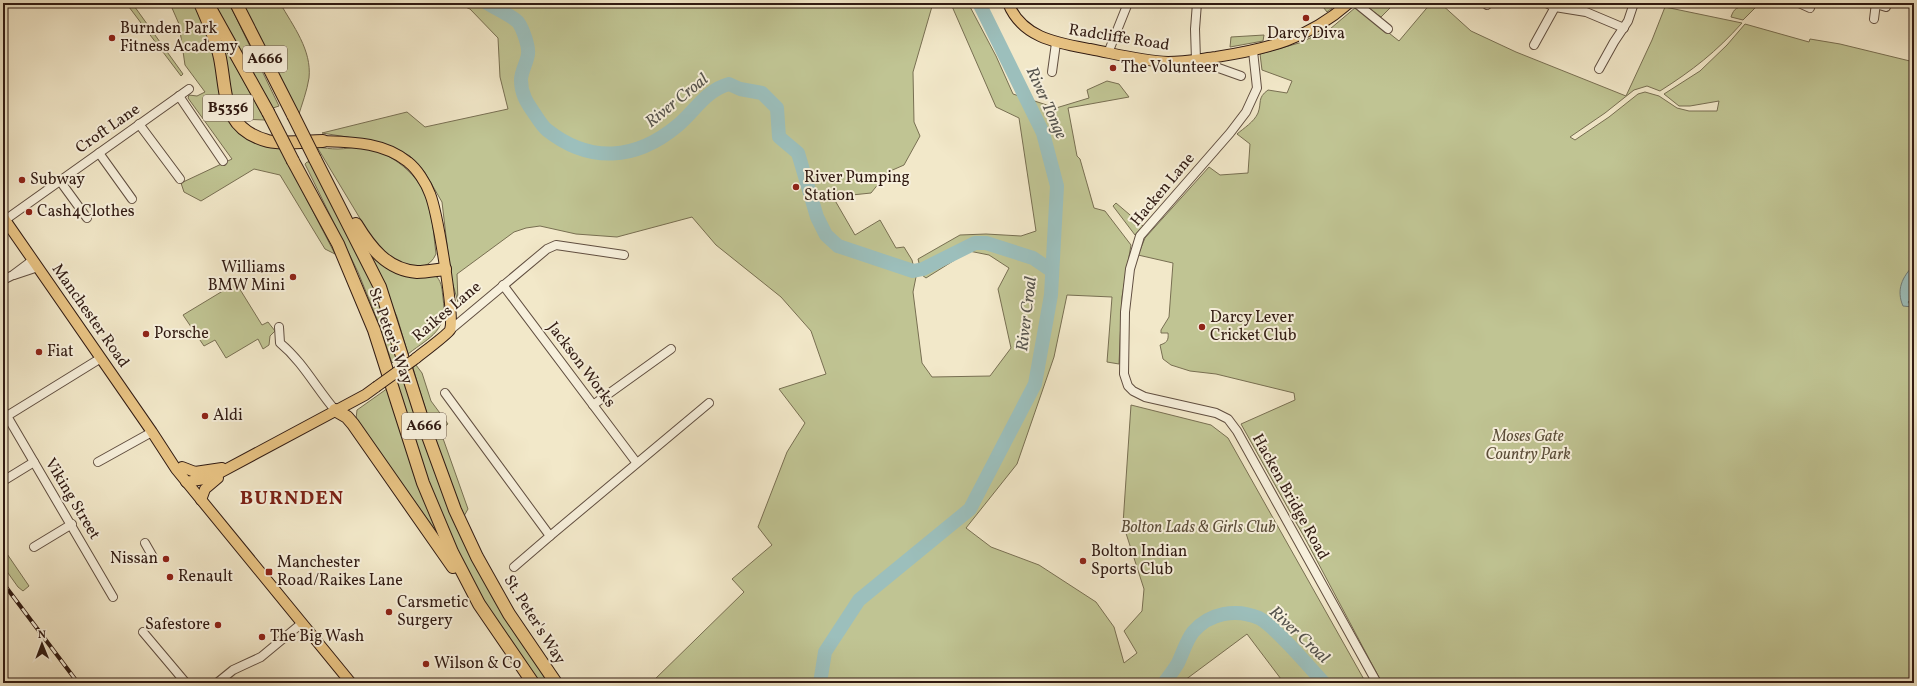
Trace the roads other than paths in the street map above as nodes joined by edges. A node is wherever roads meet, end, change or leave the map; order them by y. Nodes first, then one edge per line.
1 (200, 3) edge
2 (207, 3) edge
3 (236, 3) edge
4 (1008, 3) edge
5 (1128, 3) edge
6 (1197, 3) edge
7 (1348, 3) edge
8 (1356, 3) edge
9 (1546, 3) edge
10 (1634, 3) edge
11 (1801, 3) edge
12 (1876, 4) edge
13 (1555, 7) junction
14 (1886, 7) dead end
15 (1810, 8) dead end
16 (1874, 19) dead end
17 (1624, 28) junction
18 (1388, 29) dead end
19 (1056, 43) junction
20 (1534, 45) dead end
21 (1254, 51) junction
22 (1108, 53) junction
23 (1196, 60) junction
24 (1610, 68) dead end
25 (1052, 72) dead end
26 (1241, 76) dead end
27 (189, 89) dead end
28 (179, 96) junction
29 (139, 124) junction
30 (323, 141) joint
31 (99, 153) junction
32 (223, 161) dead end
33 (317, 162) junction
34 (180, 179) dead end
35 (60, 181) junction
36 (132, 199) dead end
37 (87, 218) dead end
38 (4, 219) edge
39 (624, 255) dead end
40 (36, 264) junction
41 (445, 269) junction
42 (3, 280) edge
43 (503, 285) junction
44 (279, 327) dead end
45 (449, 331) junction
46 (671, 349) dead end
47 (101, 358) junction
48 (1128, 386) joint
49 (445, 393) dead end
50 (709, 403) dead end
51 (594, 405) junction
52 (336, 410) junction
53 (152, 432) junction
54 (34, 462) junction
55 (98, 462) dead end
56 (636, 462) junction
57 (182, 467) junction
58 (232, 467) junction
59 (3, 481) edge
60 (188, 482) junction
61 (199, 497) junction
62 (72, 524) junction
63 (550, 536) junction
64 (145, 543) dead end
65 (34, 547) dead end
66 (153, 557) dead end
67 (514, 567) dead end
68 (113, 596) dead end
69 (479, 604) junction
70 (302, 623) junction
71 (144, 632) dead end
72 (186, 683) edge
73 (217, 683) edge
74 (351, 683) edge
75 (533, 683) edge
76 (556, 683) edge
77 (1377, 683) edge

1 - 30 highway, B5356
2 - 69 highway, St. Peter's Way / A666, bridge
3 - 33 highway, St. Peter's Way / A666, bridge
4 - 19 main road, Radcliffe Road
5 - 22 street
6 - 23 street
7 - 21 main road, Radcliffe Road
8 - 18 street
9 - 13 street
10 - 17 street
11 - 15 street
12 - 14 street
12 - 16 street
13 - 17 street
13 - 20 street
17 - 24 street
19 - 22 main road, Radcliffe Road
19 - 25 street
21 - 23 main road, Radcliffe Road
21 - 48 street, Hacken Lane
22 - 23 main road, Radcliffe Road
23 - 26 street
27 - 28 street, Croft Lane
28 - 29 street, Croft Lane
28 - 32 street
29 - 31 street, Croft Lane
29 - 34 street
30 - 41 main road
31 - 35 street, Croft Lane
31 - 36 street
33 - 41 highway
33 - 76 highway, St. Peter's Way / A666
35 - 37 street
35 - 38 street, Croft Lane
38 - 40 main road, Manchester Road
39 - 43 street, Raikes Lane
40 - 42 street
40 - 47 main road, Manchester Road
41 - 45 main road
43 - 45 street, Raikes Lane
43 - 51 street, Jackson Works
44 - 52 street
45 - 52 main road, Raikes Lane, bridge
46 - 51 street
47 - 53 main road, Manchester Road
47 - 54 street, Viking Street
48 - 77 street, Hacken Bridge Road
49 - 63 street
50 - 56 street
51 - 56 street, Jackson Works
52 - 58 main road, Raikes Lane
52 - 69 highway
53 - 55 street
53 - 57 main road, Manchester Road
53 - 60 main road, Manchester Road
54 - 59 street
54 - 62 street, Viking Street
56 - 63 street
57 - 58 main road, Raikes Lane
57 - 60 main road, Manchester Road
58 - 60 main road, Raikes Lane
58 - 61 main road, Raikes Lane
60 - 61 main road, Manchester Road
61 - 70 main road, Manchester Road
62 - 65 street
62 - 68 street, Viking Street
63 - 67 street
64 - 66 street
69 - 75 highway, St. Peter's Way / A666
70 - 73 street
70 - 74 main road, Manchester Road
71 - 72 street

